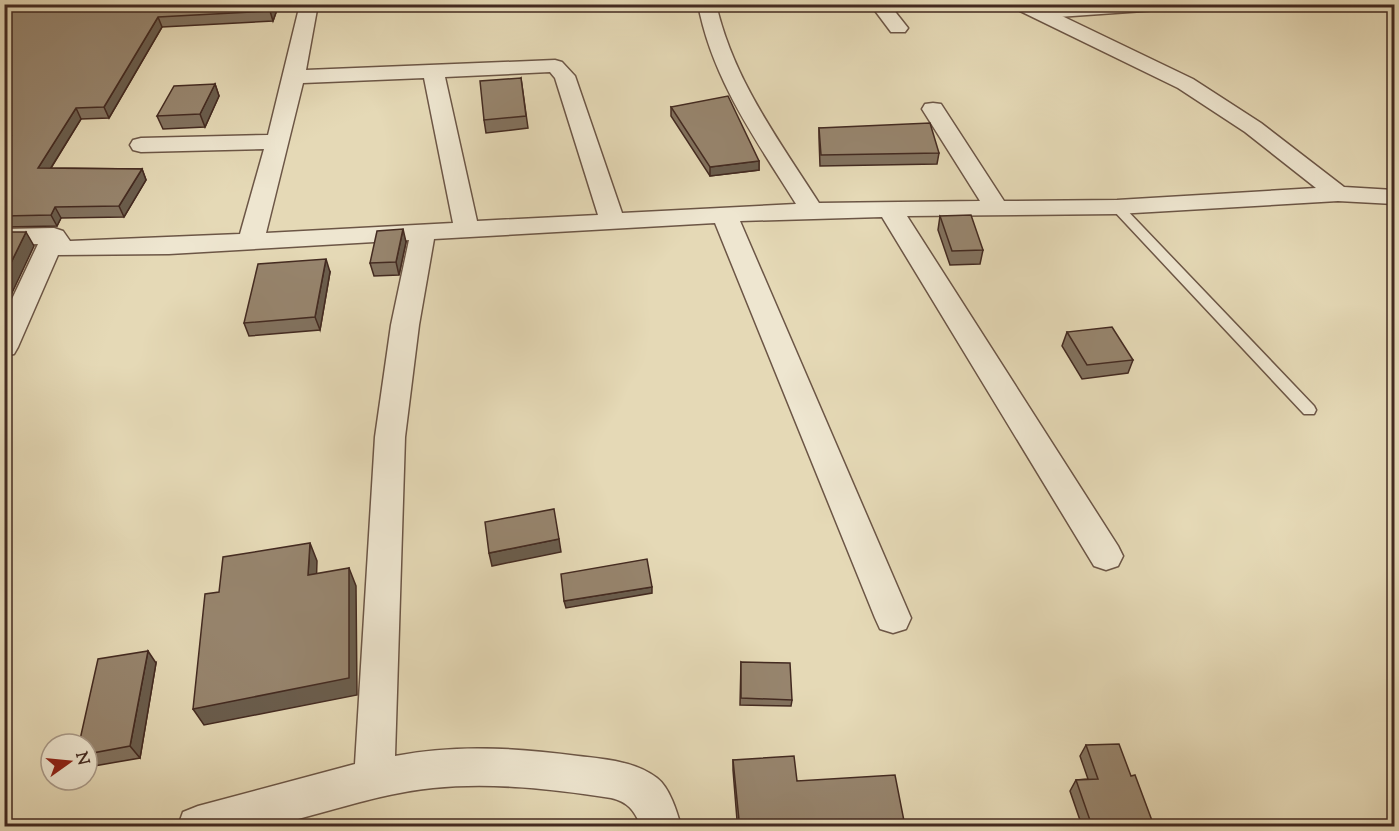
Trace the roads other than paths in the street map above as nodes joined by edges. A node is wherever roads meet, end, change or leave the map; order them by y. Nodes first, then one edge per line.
1 (309, 4) edge
2 (707, 4) edge
3 (879, 4) edge
4 (1021, 4) edge
5 (1201, 4) edge
6 (1044, 15) junction
7 (898, 28) dead end
8 (434, 71) junction
9 (294, 77) junction
10 (933, 109) dead end
11 (277, 142) junction
12 (141, 145) dead end
13 (1338, 194) junction
14 (1395, 197) edge
15 (1117, 207) junction
16 (997, 208) junction
17 (890, 209) junction
18 (812, 210) junction
19 (725, 216) junction
20 (613, 222) junction
21 (467, 230) junction
22 (423, 232) junction
23 (54, 236) junction
24 (4, 237) edge
25 (251, 242) junction
26 (4, 347) edge
27 (1309, 410) dead end
28 (1106, 556) dead end
29 (893, 618) dead end
30 (374, 779) junction
31 (198, 826) edge
32 (661, 826) edge

1 - 9 street
2 - 18 street
3 - 7 street
4 - 6 street
5 - 6 lane
6 - 13 street
8 - 9 street
8 - 20 street
8 - 21 street
9 - 11 street
10 - 16 street
11 - 12 street
11 - 25 street
13 - 14 street
13 - 15 street
15 - 16 street
15 - 27 lane
16 - 17 street
17 - 18 street
17 - 28 street
18 - 19 street
19 - 20 street
19 - 29 street
20 - 21 street
21 - 22 street
22 - 25 street
22 - 30 street
23 - 24 street
23 - 25 street
23 - 26 street
30 - 31 street
30 - 32 street

